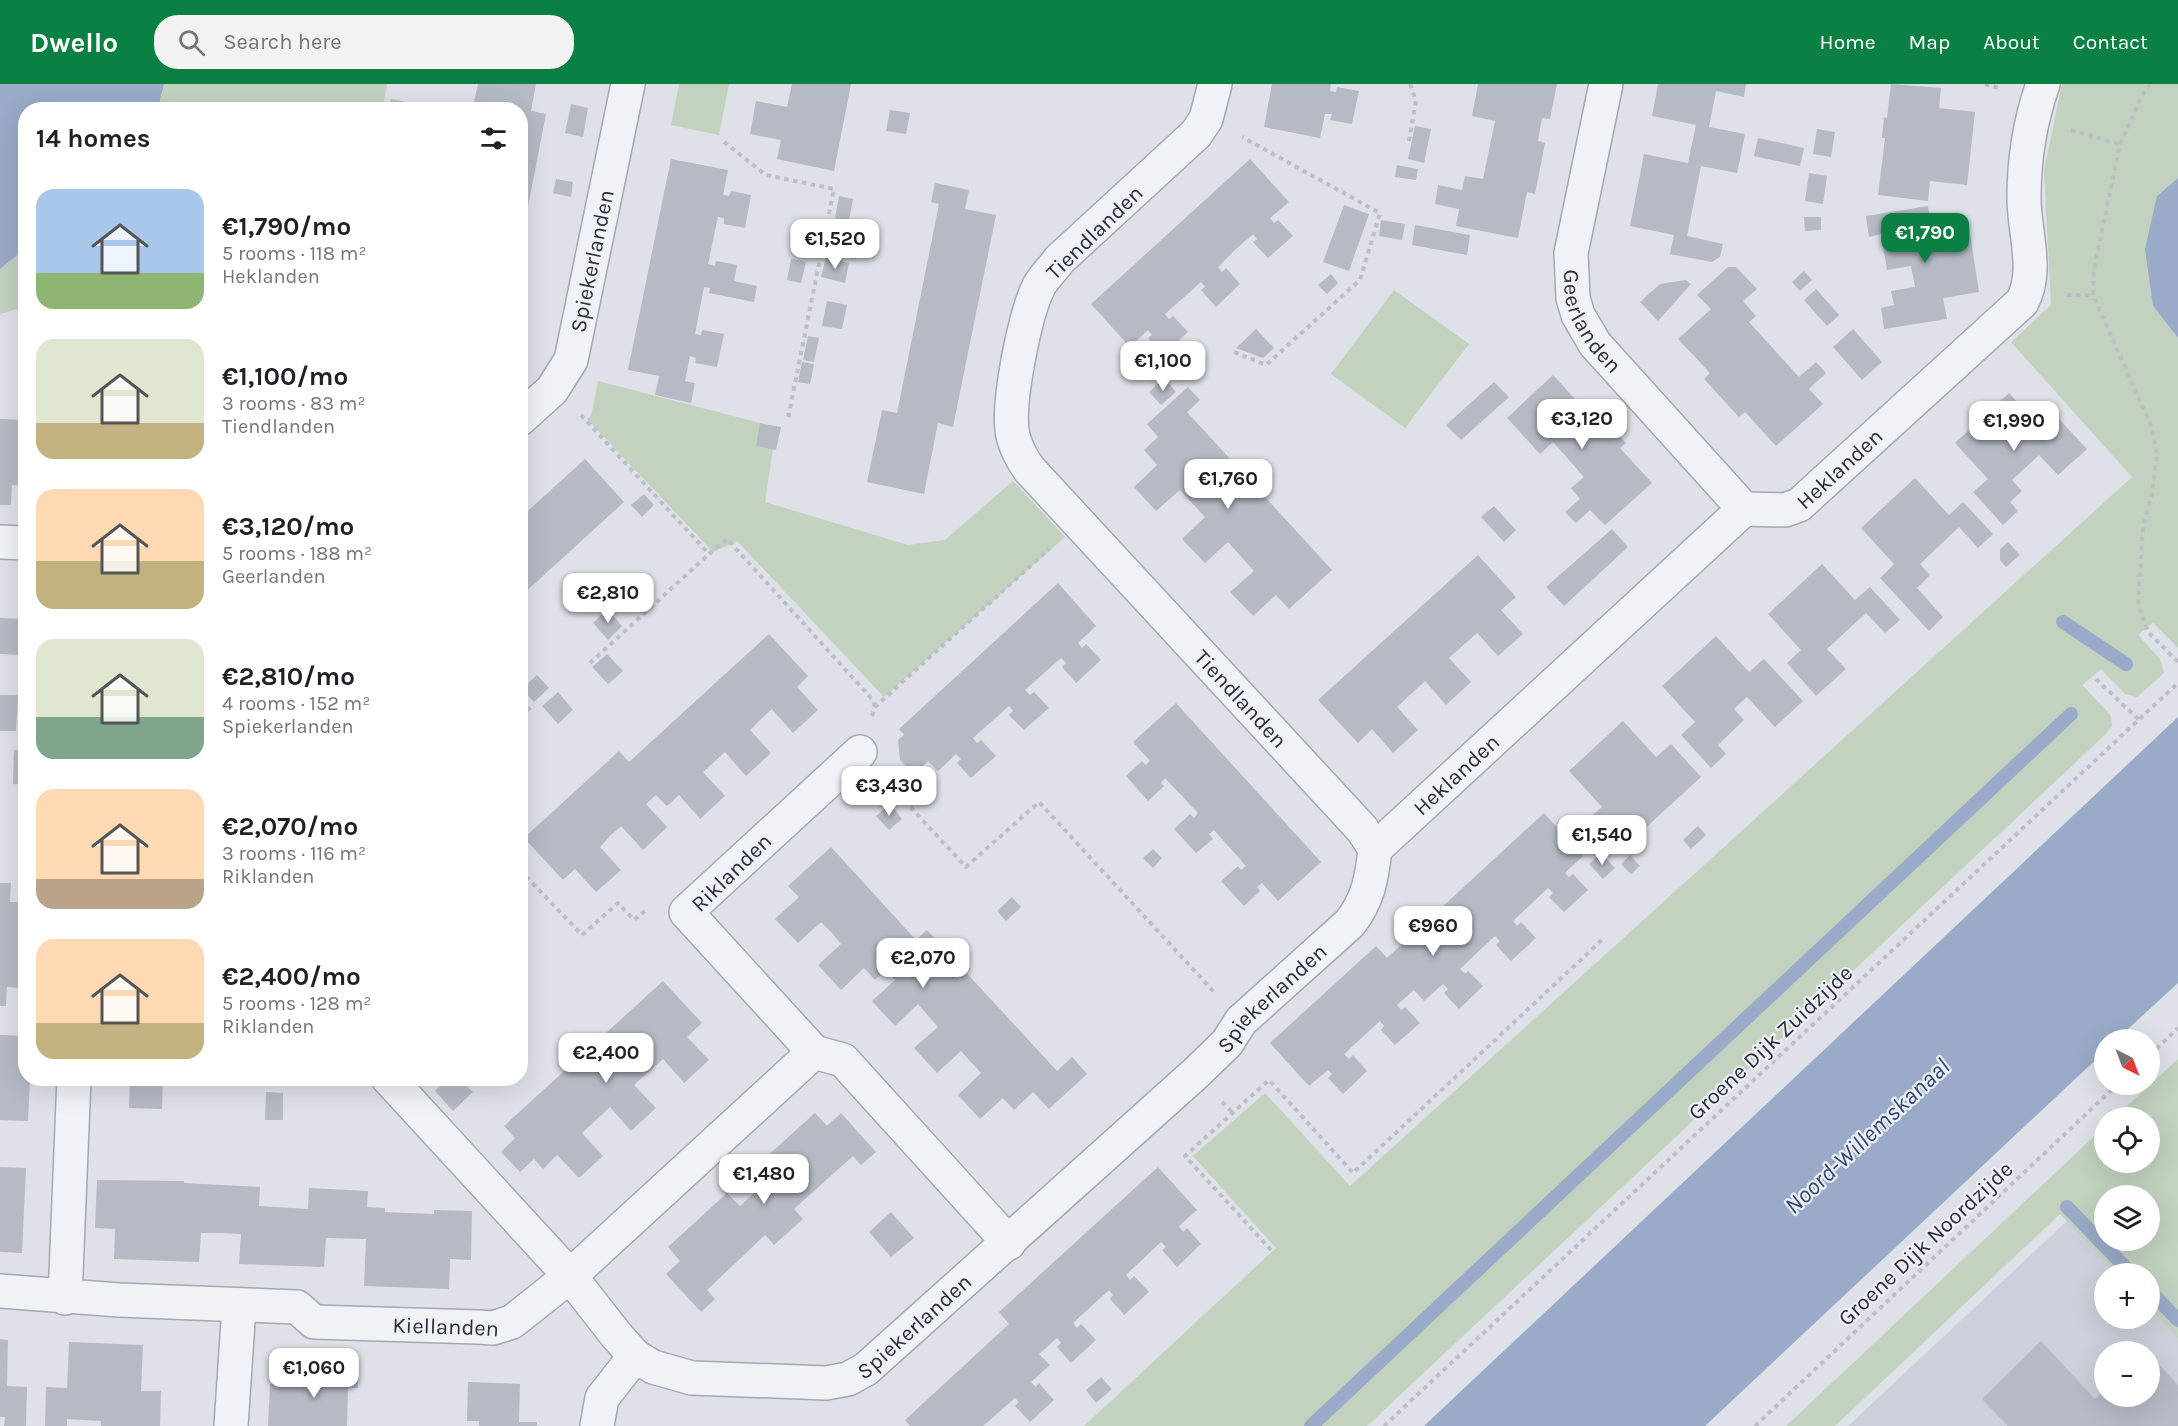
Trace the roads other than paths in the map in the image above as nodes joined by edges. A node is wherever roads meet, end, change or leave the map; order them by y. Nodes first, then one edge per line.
1 (628, 84) edge
2 (1215, 84) edge
3 (1606, 84) edge
4 (2043, 84) edge
5 (528, 412) edge
6 (1744, 509) junction
7 (0, 542) edge
8 (18, 543) edge
9 (860, 752) road end
10 (1375, 849) junction
11 (814, 1052) junction
12 (74, 1086) edge
13 (395, 1086) edge
14 (1009, 1243) junction
15 (570, 1276) junction
16 (0, 1291) edge
17 (65, 1298) junction
18 (239, 1307) junction
19 (635, 1356) junction
20 (231, 1426) edge
21 (597, 1426) edge

1 - 5 street, Spiekerlanden
2 - 10 street, Tiendlanden
3 - 6 street, Geerlanden
4 - 6 street, Heklanden
6 - 10 street, Heklanden
7 - 8 street
9 - 11 street, Riklanden
10 - 14 street, Spiekerlanden
11 - 14 street
11 - 15 street
12 - 17 street
13 - 15 street, Spiekerlanden
14 - 19 street, Spiekerlanden
15 - 18 street, Kiellanden
15 - 19 street, Spiekerlanden
16 - 17 street, Kiellanden
17 - 18 street, Kiellanden
18 - 20 street
19 - 21 street

